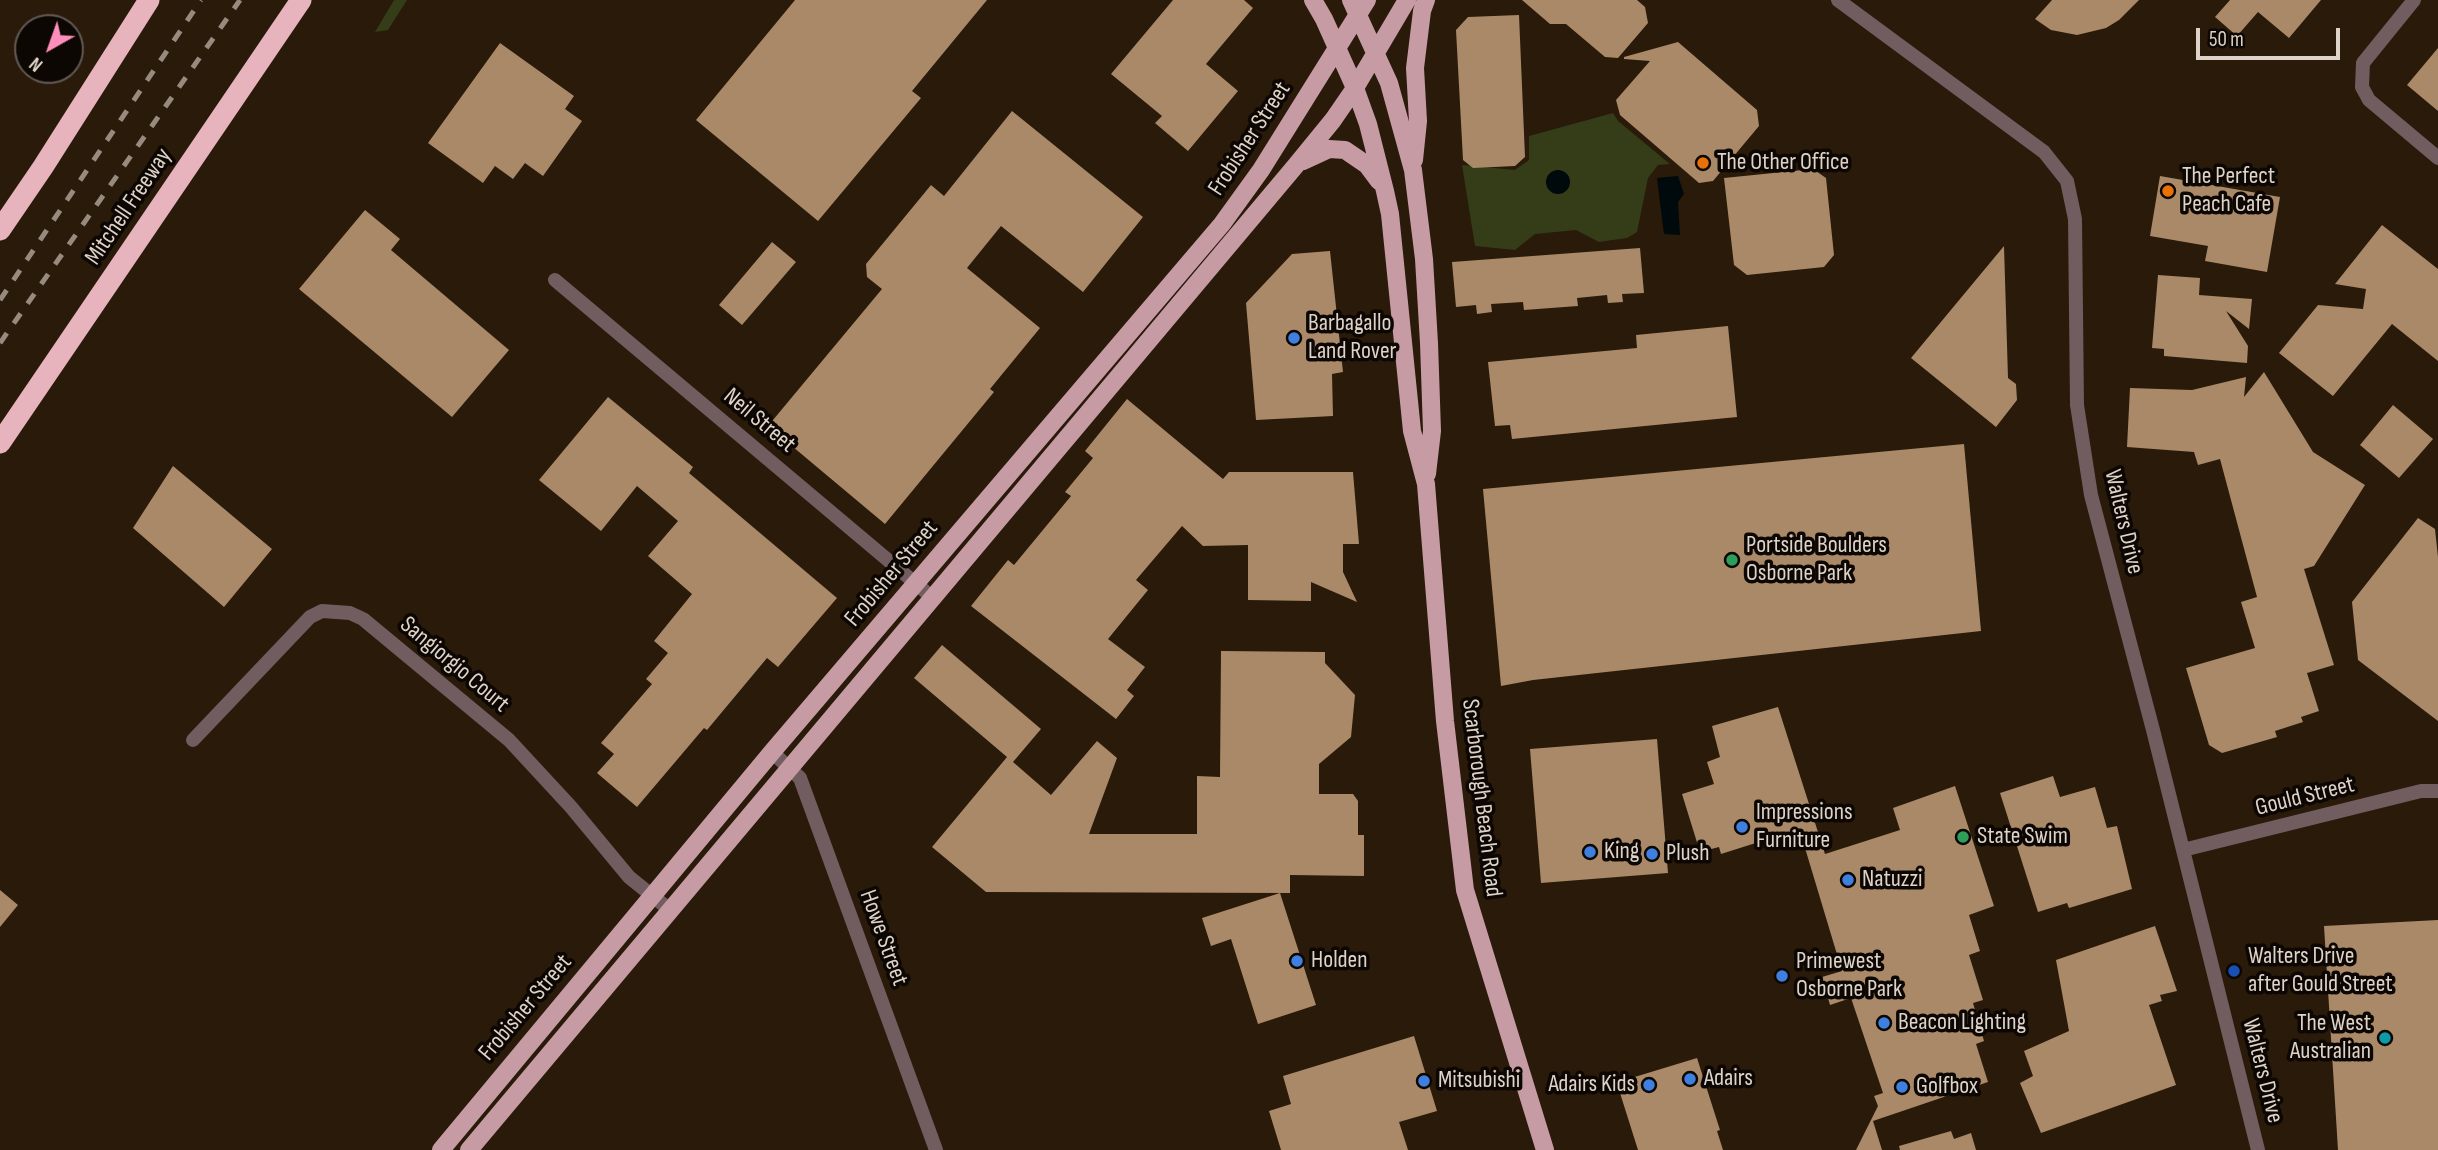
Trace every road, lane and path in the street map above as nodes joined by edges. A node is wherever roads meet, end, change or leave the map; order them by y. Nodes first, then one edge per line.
1 (149, 0) edge
2 (301, 0) edge
3 (1313, 0) edge
4 (1407, 0) edge
5 (1426, 0) edge
6 (1838, 0) edge
7 (2414, 0) edge
8 (1359, 5) edge
9 (1338, 49) junction
10 (1377, 54) junction
11 (1355, 88) junction
12 (2438, 158) edge
13 (1297, 164) junction
14 (1413, 170) junction
15 (1385, 191) junction
16 (0, 230) edge
17 (555, 279) dead end
18 (58, 357) junction
19 (0, 443) edge
20 (0, 458) edge
21 (1426, 484) junction
22 (916, 584) junction
23 (933, 598) junction
24 (194, 740) dead end
25 (772, 752) junction
26 (791, 768) junction
27 (2438, 791) edge
28 (2183, 850) junction
29 (651, 895) junction
30 (670, 910) junction
31 (454, 1134) junction
32 (471, 1149) edge
33 (441, 1150) edge
34 (936, 1150) edge
35 (1545, 1150) edge
36 (2258, 1150) edge

1 - 16 highway
2 - 18 highway, Mitchell Freeway
3 - 9 main road, Scarborough Beach Road
4 - 10 main road, Frobisher Street
5 - 14 main road
6 - 28 street, Walters Drive
7 - 12 street
8 - 9 main road, Frobisher Street
8 - 10 main road, Scarborough Beach Road
9 - 11 main road, Scarborough Beach Road
9 - 22 main road, Frobisher Street
10 - 11 main road, Frobisher Street
10 - 14 main road, Scarborough Beach Road
11 - 13 main road, Frobisher Street
11 - 15 main road, Scarborough Beach Road
13 - 15 main road
13 - 23 main road, Frobisher Street
14 - 21 main road, Scarborough Beach Road
15 - 21 main road, Scarborough Beach Road
17 - 22 street, Neil Street
18 - 19 highway, Mitchell Freeway
18 - 20 highway
21 - 35 main road, Scarborough Beach Road
22 - 23 street, Neil Street
22 - 25 main road, Frobisher Street
23 - 26 main road, Frobisher Street
24 - 29 street, Sangiorgio Court
25 - 26 street, Howe Street
25 - 29 main road, Frobisher Street
26 - 30 main road, Frobisher Street
26 - 34 street, Howe Street
27 - 28 street, Gould Street
28 - 36 street, Walters Drive
29 - 30 street, Sangiorgio Court
29 - 31 main road, Frobisher Street
30 - 32 main road, Frobisher Street
31 - 32 street
31 - 33 main road, Frobisher Street

